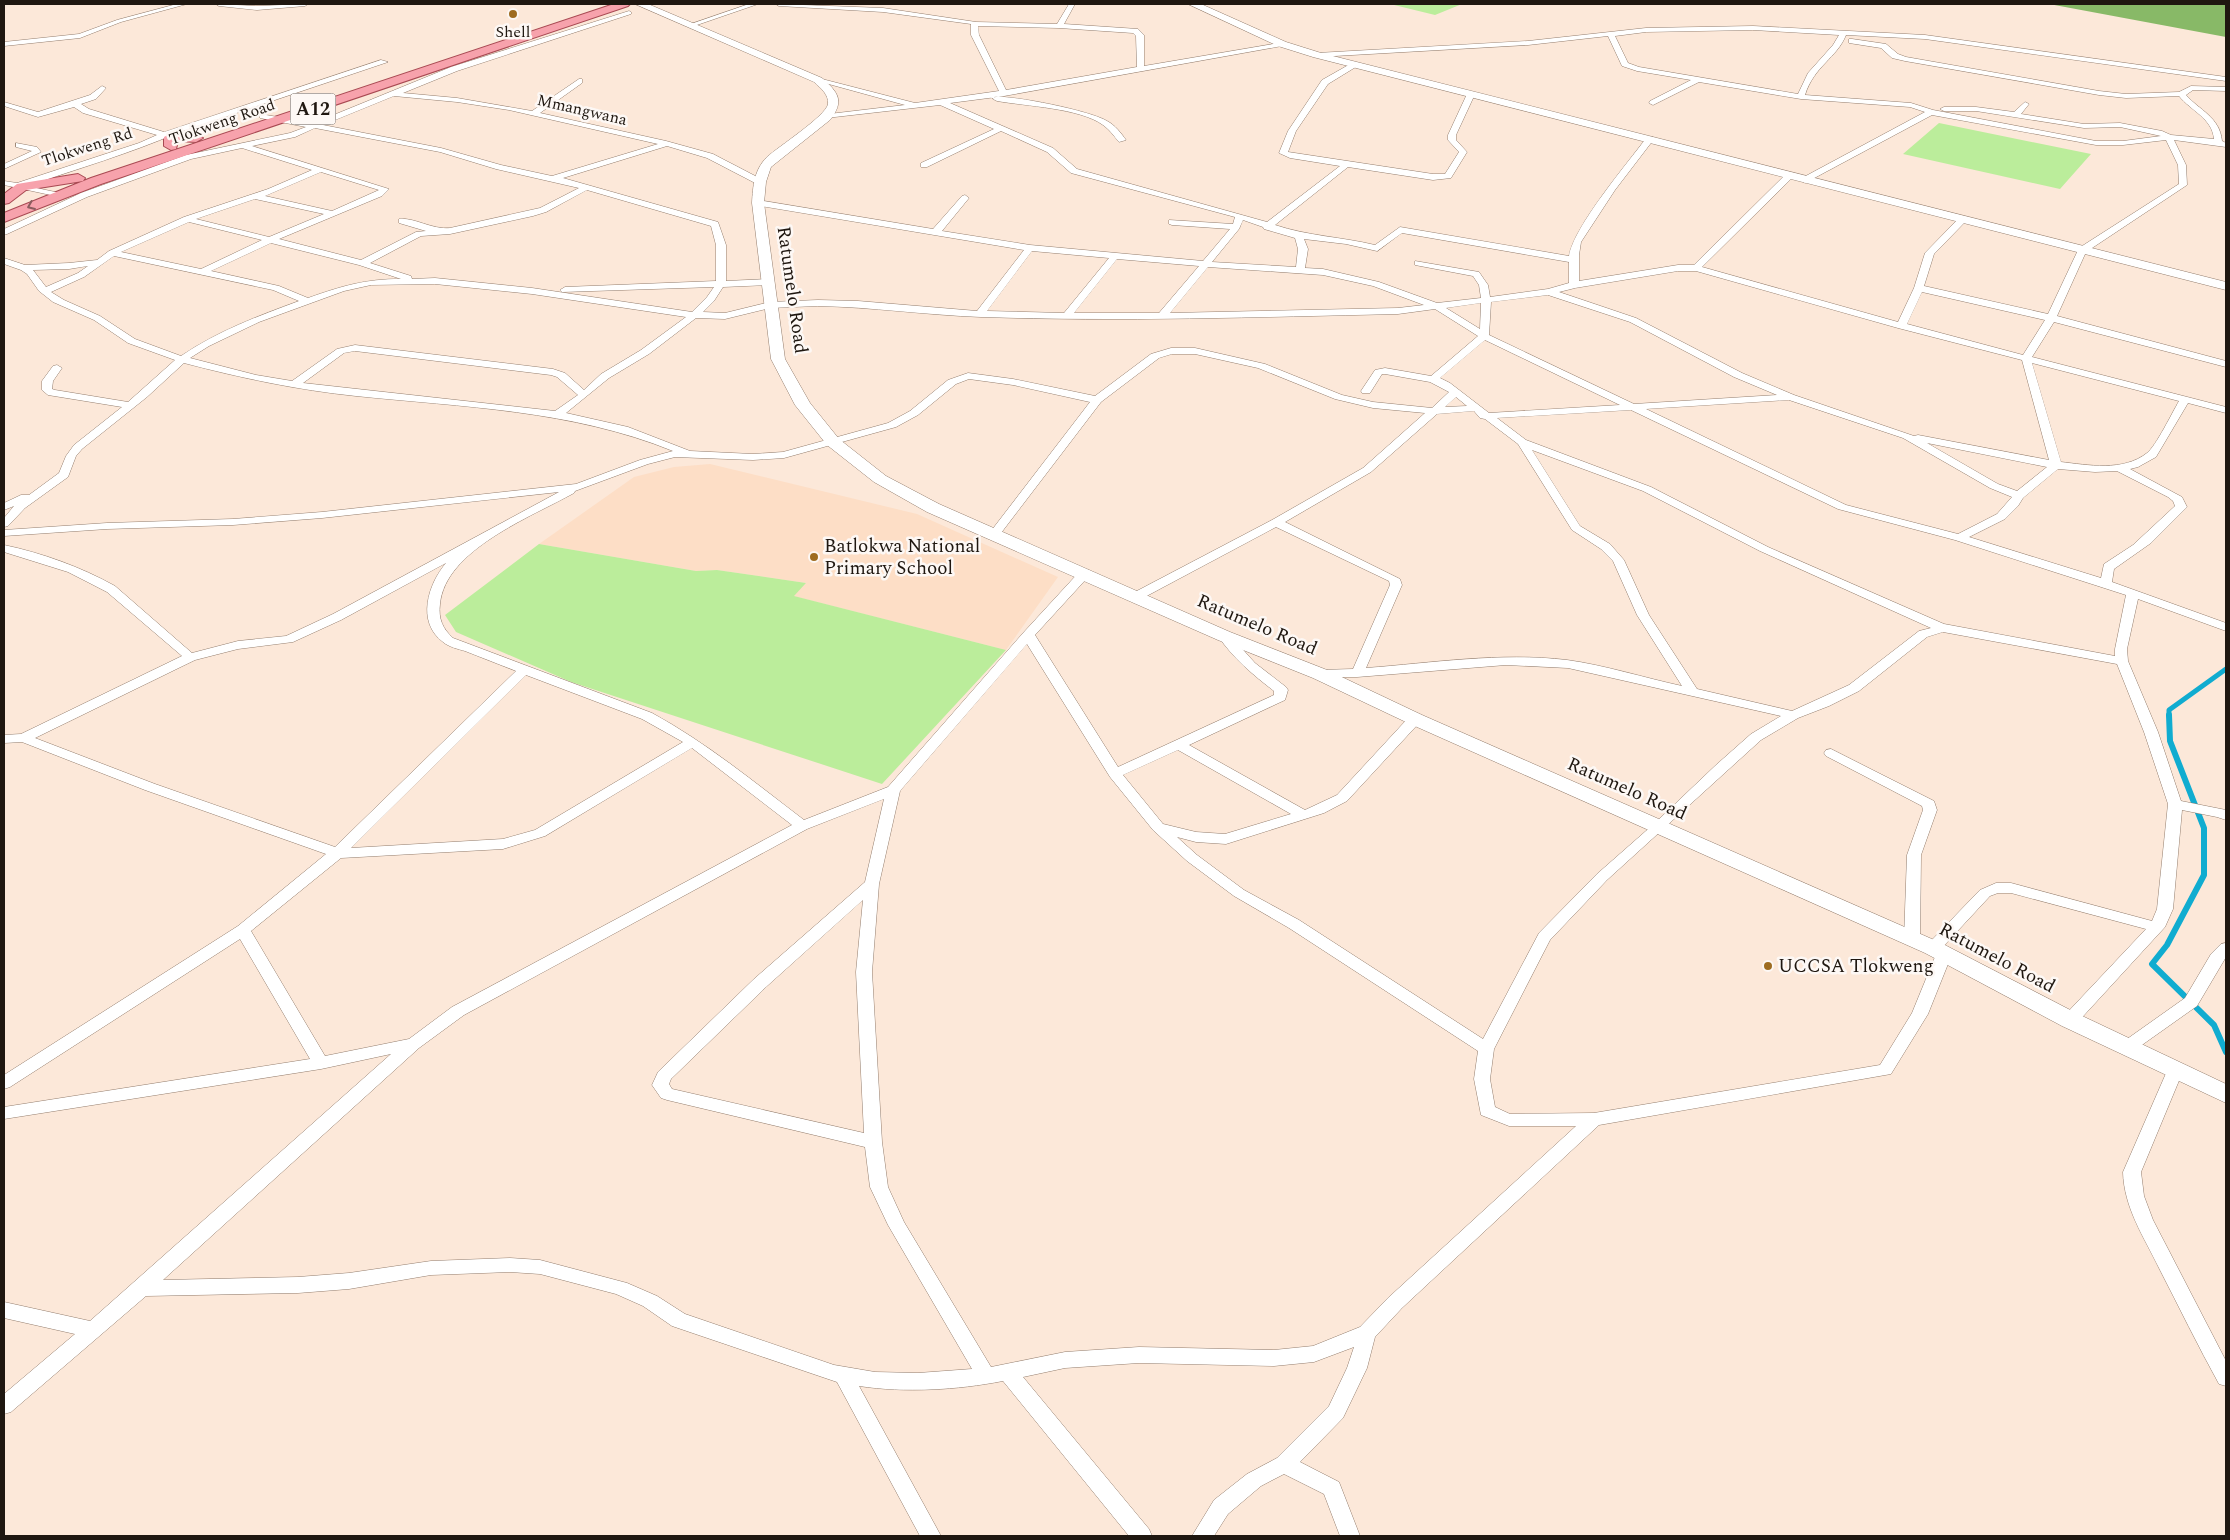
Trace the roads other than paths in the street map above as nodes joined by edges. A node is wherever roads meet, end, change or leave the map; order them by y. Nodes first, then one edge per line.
1 (184, 4) edge
2 (220, 4) edge
3 (305, 4) edge
4 (601, 4) edge
5 (755, 4) edge
6 (779, 4) edge
7 (1072, 4) edge
8 (1193, 4) edge
9 (631, 7) edge
10 (140, 8) dead end
11 (917, 8) dead end
12 (910, 13) junction
13 (119, 21) junction
14 (974, 24) junction
15 (692, 26) junction
16 (1060, 26) junction
17 (1611, 34) junction
18 (1842, 36) junction
19 (4, 44) edge
20 (1282, 44) junction
21 (1317, 55) junction
22 (384, 62) dead end
23 (1355, 65) junction
24 (1141, 68) junction
25 (2226, 79) edge
26 (579, 80) dead end
27 (818, 80) junction
28 (1697, 80) junction
29 (102, 88) dead end
30 (2226, 89) edge
31 (390, 94) junction
32 (1004, 94) junction
33 (1471, 94) junction
34 (2181, 94) junction
35 (984, 97) junction
36 (1800, 97) junction
37 (1653, 103) dead end
38 (4, 104) edge
39 (75, 104) junction
40 (943, 104) junction
41 (2025, 104) dead end
42 (920, 106) junction
43 (13, 108) junction
44 (4, 111) edge
45 (1931, 112) junction
46 (534, 113) junction
47 (2016, 115) junction
48 (263, 116) junction
49 (829, 116) junction
50 (286, 121) junction
51 (313, 126) junction
52 (1002, 128) junction
53 (2169, 137) junction
54 (1650, 139) junction
55 (169, 140) junction
56 (1122, 140) dead end
57 (2218, 142) junction
58 (666, 144) junction
59 (18, 145) dead end
60 (239, 145) junction
61 (2226, 145) edge
62 (924, 165) dead end
63 (1345, 166) junction
64 (4, 167) edge
65 (322, 169) junction
66 (1789, 176) junction
67 (79, 178) junction
68 (554, 178) junction
69 (1805, 180) junction
70 (760, 182) junction
71 (4, 183) edge
72 (20, 186) junction
73 (587, 187) junction
74 (38, 192) junction
75 (57, 195) junction
76 (254, 196) junction
77 (965, 198) dead end
78 (4, 200) edge
79 (758, 203) junction
80 (4, 206) edge
81 (330, 213) junction
82 (1240, 216) junction
83 (4, 218) edge
84 (187, 219) junction
85 (1963, 219) junction
86 (402, 221) dead end
87 (1172, 222) dead end
88 (1236, 227) junction
89 (1267, 227) junction
90 (4, 232) edge
91 (442, 232) junction
92 (936, 233) junction
93 (1299, 236) junction
94 (272, 239) junction
95 (1030, 248) junction
96 (2082, 250) junction
97 (112, 253) junction
98 (1114, 257) junction
99 (4, 260) edge
100 (1574, 260) junction
101 (100, 261) junction
102 (362, 263) junction
103 (1418, 263) dead end
104 (1204, 264) junction
105 (26, 267) junction
106 (1696, 268) junction
107 (384, 269) junction
108 (1300, 269) junction
109 (203, 272) junction
110 (412, 280) junction
111 (768, 282) junction
112 (721, 283) junction
113 (362, 284) junction
114 (1574, 285) junction
115 (2226, 286) edge
116 (1919, 288) junction
117 (45, 291) junction
118 (532, 291) junction
119 (1549, 292) junction
120 (308, 301) junction
121 (1486, 301) junction
122 (770, 305) junction
123 (1438, 307) junction
124 (980, 314) junction
125 (695, 315) junction
126 (1067, 316) junction
127 (1162, 316) junction
128 (2051, 318) junction
129 (1900, 326) junction
130 (1484, 336) junction
131 (184, 358) junction
132 (2026, 358) junction
133 (2226, 364) edge
134 (57, 368) dead end
135 (1433, 379) junction
136 (294, 385) junction
137 (1366, 392) dead end
138 (1456, 392) junction
139 (584, 395) junction
140 (1790, 397) junction
141 (1096, 400) junction
142 (2185, 400) junction
143 (130, 405) junction
144 (1636, 408) junction
145 (2226, 410) edge
146 (1433, 411) junction
147 (1480, 412) junction
148 (558, 414) junction
149 (1907, 436) junction
150 (833, 442) junction
151 (1522, 442) junction
152 (686, 453) junction
153 (2056, 465) junction
154 (2119, 468) junction
155 (578, 487) junction
156 (44, 489) junction
157 (2018, 496) junction
158 (4, 507) edge
159 (1276, 522) junction
160 (4, 524) edge
161 (4, 533) edge
162 (994, 535) junction
163 (482, 538) junction
164 (1959, 538) junction
165 (4, 548) edge
166 (1085, 573) junction
167 (2106, 584) junction
168 (2133, 593) junction
169 (1137, 596) junction
170 (2226, 627) edge
171 (1942, 628) junction
172 (1028, 635) junction
173 (1224, 636) junction
174 (190, 657) junction
175 (2122, 661) junction
176 (524, 670) junction
177 (1357, 673) junction
178 (1320, 674) junction
179 (1692, 692) junction
180 (1793, 715) junction
181 (1415, 719) junction
182 (24, 738) junction
183 (4, 739) edge
184 (693, 742) junction
185 (1178, 744) junction
186 (1831, 753) dead end
187 (1115, 774) junction
188 (894, 790) junction
189 (2175, 804) junction
190 (2223, 814) edge
191 (1304, 815) junction
192 (802, 826) junction
193 (1660, 826) junction
194 (1158, 827) junction
195 (337, 853) junction
196 (872, 884) junction
197 (2157, 927) junction
198 (243, 930) junction
199 (1912, 939) junction
200 (2226, 948) edge
201 (1939, 951) junction
202 (2070, 1020) junction
203 (413, 1044) junction
204 (2126, 1048) junction
205 (1486, 1050) junction
206 (321, 1063) junction
207 (2175, 1070) junction
208 (4, 1083) edge
209 (2226, 1094) edge
210 (4, 1113) edge
211 (1594, 1119) junction
212 (873, 1142) junction
213 (142, 1288) junction
214 (4, 1310) edge
215 (93, 1330) junction
216 (1367, 1334) junction
217 (1007, 1372) junction
218 (843, 1375) junction
219 (986, 1376) junction
220 (2226, 1378) edge
221 (4, 1406) edge
222 (1284, 1464) junction
223 (932, 1536) edge
224 (1142, 1536) edge
225 (1202, 1536) edge
226 (1350, 1536) edge

1 - 13 street
2 - 3 street
4 - 48 main road, Tlokweng Road / A12
5 - 15 street
6 - 12 street
7 - 16 street
8 - 20 street
9 - 15 street
9 - 31 street
9 - 50 main road, Tlokweng Road / A12
10 - 13 street
11 - 12 street
12 - 14 street
13 - 19 street
14 - 16 street
14 - 32 street
15 - 27 street
16 - 24 street
17 - 18 street
17 - 21 street
17 - 28 street
18 - 25 street
18 - 34 street
18 - 36 street
20 - 21 street
20 - 24 street
21 - 23 street
22 - 55 street, Tlokweng Rd
23 - 33 street
23 - 63 street
24 - 32 street
26 - 46 street
27 - 42 street
27 - 49 street
28 - 36 street
28 - 37 street
29 - 39 street
30 - 34 street
31 - 46 street, Mmangwana
31 - 51 street
32 - 35 street
33 - 54 street
33 - 63 street
34 - 57 street
35 - 40 street
35 - 56 street
36 - 45 street
38 - 43 street
39 - 43 street
39 - 55 street
40 - 42 street
40 - 52 street
41 - 47 street
42 - 49 street
43 - 44 street
45 - 47 street
45 - 53 street
45 - 69 street
46 - 58 street, Mmangwana
47 - 53 street
48 - 50 street
48 - 55 main road, Tlokweng Road / A12
49 - 70 street, Ratumelo Road
50 - 51 street
50 - 75 main road, Tlokweng Road
51 - 60 street
51 - 68 street
52 - 62 street
52 - 82 street
53 - 57 street
53 - 96 street
54 - 66 street
54 - 100 street
55 - 67 main road, Tlokweng Road
55 - 72 street, Tlokweng Rd
57 - 61 street
58 - 68 street
58 - 70 street, Mmangwana
59 - 64 street
60 - 65 street
60 - 90 street
63 - 89 street
65 - 76 street
65 - 81 street
66 - 69 street
66 - 106 street
67 - 72 main road
67 - 74 main road, Tlokweng Road
68 - 73 street
69 - 85 street
70 - 79 street, Ratumelo Road
71 - 72 street
72 - 74 street
72 - 78 main road
73 - 91 street
73 - 112 street
74 - 75 street
74 - 80 main road, Tlokweng Road
75 -> 83 main road, Tlokweng Road
76 - 81 street
76 - 84 street
77 - 92 street
79 - 92 street
79 - 111 street, Ratumelo Road
81 - 94 street
82 - 88 street
82 - 89 street
84 - 94 street
84 - 97 street
85 - 96 street
85 - 116 street
86 - 91 street
87 - 88 street
88 - 104 street
89 - 93 street
91 - 102 street
92 - 95 street
93 - 100 street
93 - 108 street
94 - 102 street
94 - 109 street
95 - 98 street
95 - 124 street
96 - 115 street
96 - 128 street
97 - 101 street
97 - 109 street
98 - 104 street
98 - 126 street
99 - 105 street
100 - 114 street
101 - 105 street
101 - 117 street
102 - 107 street
103 - 121 street
104 - 108 street
104 - 127 street
105 - 117 street
106 - 114 street
106 - 129 street
107 - 110 street
107 - 113 street
108 - 123 street
109 - 120 street
110 - 113 street
110 - 118 street
111 - 112 street
111 - 122 street, Ratumelo Road
112 - 118 street
112 - 125 street
113 - 120 street
114 - 119 street
116 - 128 street
116 - 129 street
117 - 131 street
118 - 125 street
119 - 121 street
119 - 140 street
120 - 131 street
121 - 123 street
121 - 130 street
122 - 124 street
122 - 125 street
122 - 150 street, Ratumelo Road
123 - 127 street
123 - 130 street
124 - 126 street
125 - 139 street
126 - 127 street
128 - 132 street
128 - 133 street
129 - 132 street
130 - 135 street
130 - 144 street
131 - 136 street
131 - 143 street
132 - 142 street
132 - 153 street
134 - 143 street
135 - 137 street
135 - 138 street
136 - 139 street
136 - 148 street
138 - 146 street
138 - 147 street
139 - 148 street
140 - 144 street
140 - 149 street
141 - 146 street
141 - 150 street
141 - 162 street
142 - 145 street
142 - 154 street
143 - 156 street
144 - 147 street
144 - 164 street
146 - 147 street
146 - 159 street
147 - 151 street
148 - 152 street
149 - 153 street
149 - 157 street
150 - 152 street
150 - 162 street, Ratumelo Road
151 - 171 street
151 - 179 street
152 - 155 street
153 - 154 street
153 - 157 street
154 - 167 street
155 - 161 street
155 - 163 street
156 - 158 street
156 - 160 street
157 - 164 street
159 - 169 street
159 - 177 street
162 - 166 street, Ratumelo Road
163 - 174 street
163 - 176 street
164 - 167 street
165 - 174 street
166 - 169 street, Ratumelo Road
166 - 172 street
167 - 168 street
168 - 170 street
168 - 175 street
169 - 173 street, Ratumelo Road
171 - 175 street
171 - 180 street
172 - 187 street
172 - 188 street
173 - 178 street, Ratumelo Road
173 - 185 street
174 - 182 street
175 - 189 street
176 - 184 street
176 - 195 street
177 - 178 street
177 - 179 street
178 - 181 street, Ratumelo Road
179 - 180 street
180 - 193 street
181 - 191 street
181 - 193 street, Ratumelo Road
182 - 183 street
182 - 195 street
184 - 192 street
184 - 195 street
185 - 187 street
185 - 191 street
186 - 199 street
187 - 194 street
188 - 192 street
188 - 196 street
189 - 190 street
189 - 197 street
191 - 194 street
192 - 203 street
193 - 199 street, Ratumelo Road
193 - 205 street
194 - 205 street
195 - 198 street
196 - 212 street
196 - 212 street
197 - 201 street
197 - 202 street
198 - 206 street
198 - 208 street
199 - 201 street, Ratumelo Road
200 - 204 street
201 - 202 street, Ratumelo Road
201 - 211 street
202 - 204 street, Ratumelo Road
203 - 206 street
203 - 213 street
204 - 207 street, Ratumelo Road
205 - 211 street
206 - 210 street
207 - 209 street, Ratumelo Road
207 - 220 street
211 - 216 street
212 - 219 street
213 - 215 street
213 - 218 street
214 - 215 street
215 - 221 street
216 - 217 street
216 - 222 street
217 - 219 street
217 - 224 street
218 - 219 street
218 - 223 street
222 - 225 street
222 - 226 street

